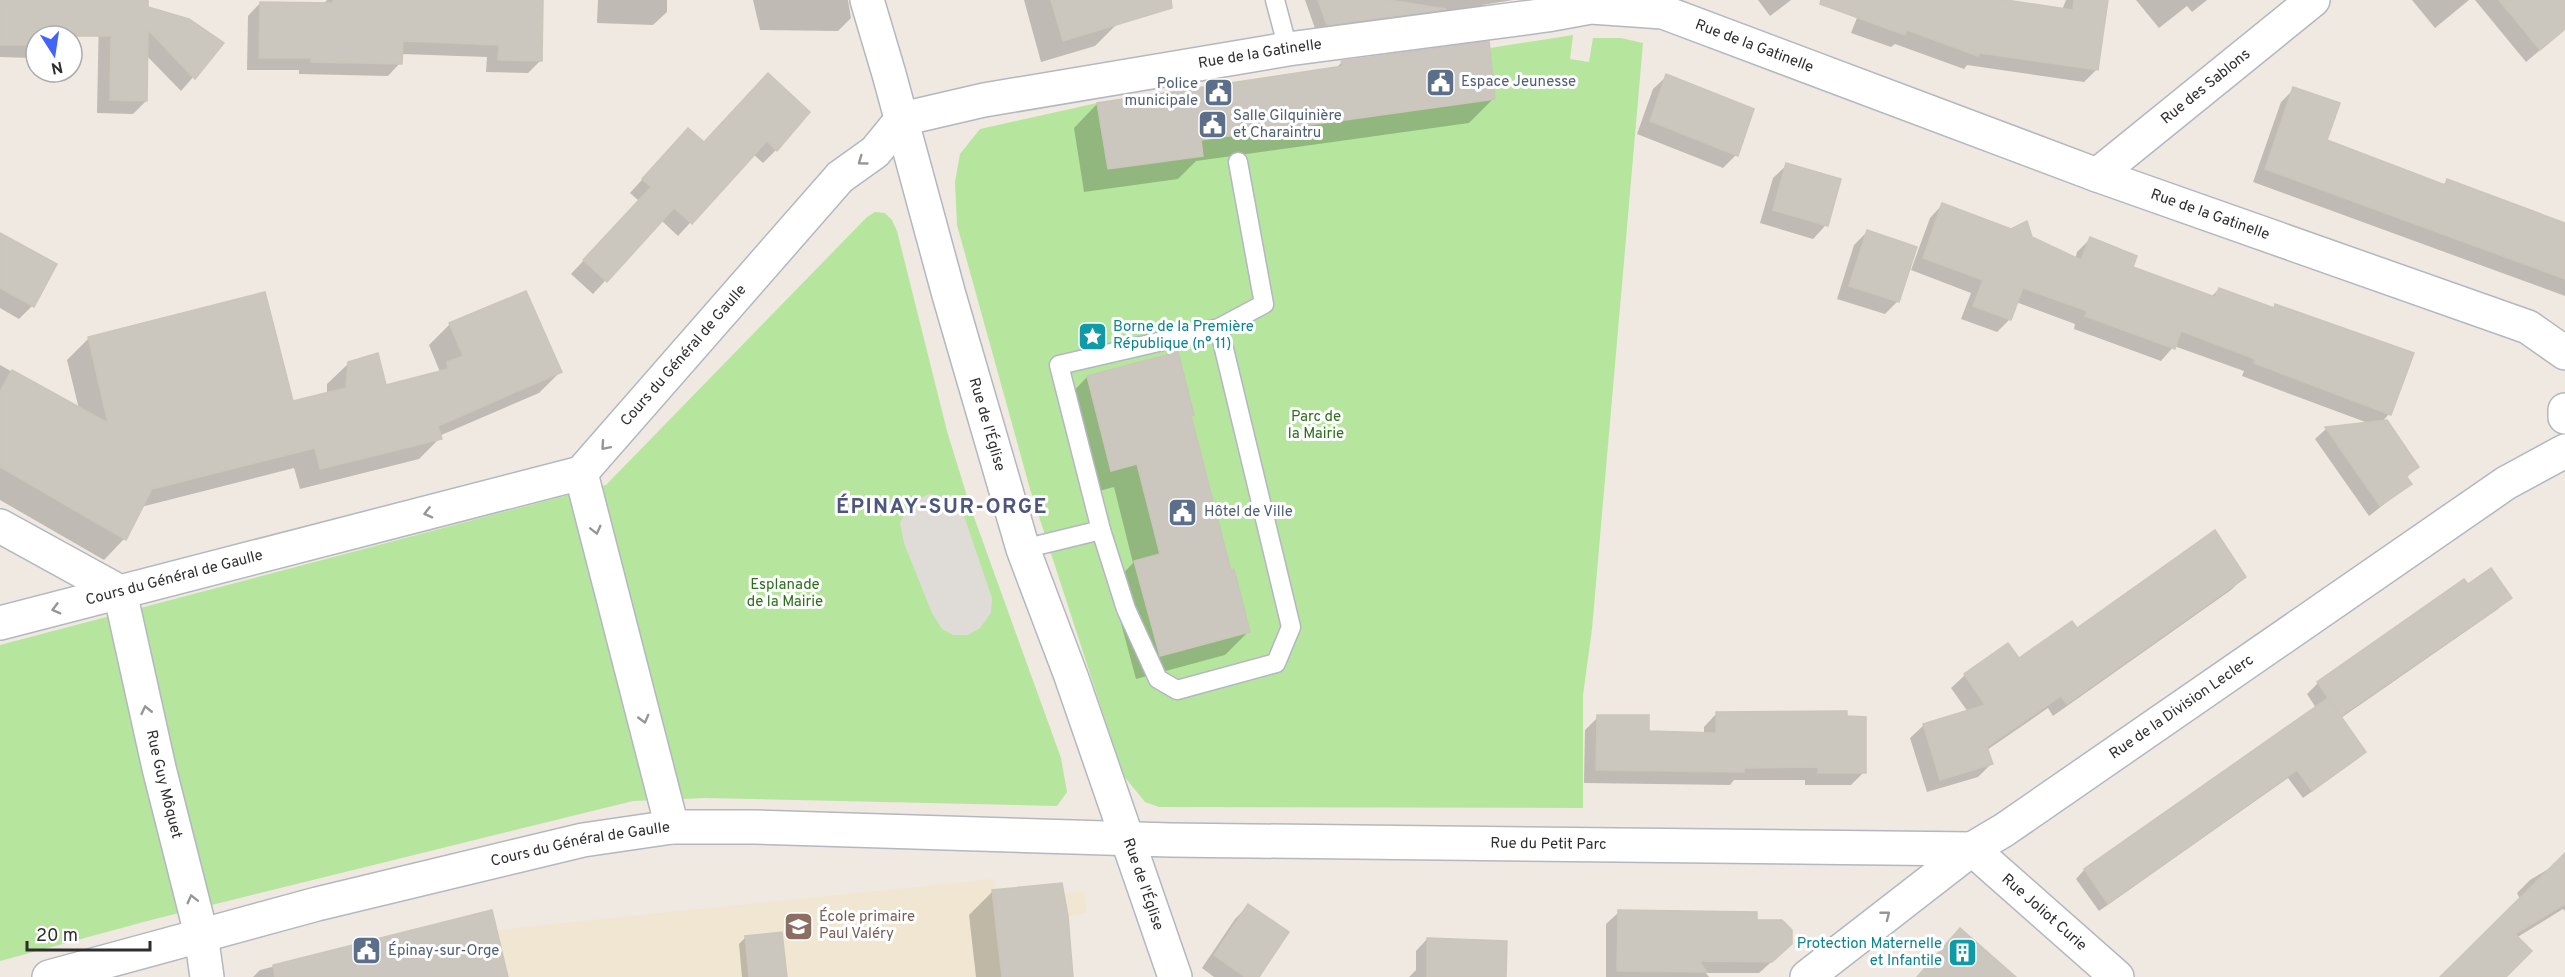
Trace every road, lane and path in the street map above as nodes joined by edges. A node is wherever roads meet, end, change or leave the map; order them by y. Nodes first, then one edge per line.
1 (867, 0) edge
2 (1275, 0) edge
3 (2313, 0) edge
4 (1592, 3) edge
5 (1288, 49) junction
6 (902, 119) junction
7 (1238, 162) dead end
8 (2097, 175) junction
9 (1219, 328) junction
10 (2565, 353) edge
11 (2565, 410) edge
12 (2565, 417) edge
13 (2565, 451) edge
14 (581, 473) junction
15 (0, 526) edge
16 (1101, 530) junction
17 (1023, 549) junction
18 (120, 592) junction
19 (0, 623) edge
20 (672, 827) junction
21 (1126, 839) junction
22 (1972, 849) junction
23 (201, 934) junction
24 (49, 977) edge
25 (207, 977) edge
26 (1175, 977) edge
27 (1807, 977) edge
28 (2117, 977) edge

1 - 6 street, Rue de l'Église
2 - 5 lane
3 - 8 street, Rue des Sablons
4 - 5 street, Rue de la Gatinelle
4 - 8 street, Rue de la Gatinelle
5 - 6 street, Rue de la Gatinelle
6 -> 14 street, Cours du Général de Gaulle
6 - 17 street, Rue de l'Église
7 - 9 lane
8 - 10 street, Rue de la Gatinelle
9 - 16 lane
9 - 16 lane
11 - 12 street
13 - 22 street, Rue de la Division Leclerc
14 -> 18 street, Cours du Général de Gaulle
14 -> 20 street
15 - 18 street
16 - 17 lane
17 - 21 street, Rue de l'Église
18 -> 19 street, Cours du Général de Gaulle
23 -> 18 street, Rue Guy Môquet
20 - 21 street, Cours du Général de Gaulle
20 - 23 street, Cours du Général de Gaulle
21 - 22 street, Rue du Petit Parc
21 - 26 street, Rue de l'Église
27 -> 22 street, Rue de la Division Leclerc
22 - 28 street, Rue Joliot Curie
23 - 24 street, Cours du Général de Gaulle
23 - 25 street, Rue Guy Môquet

